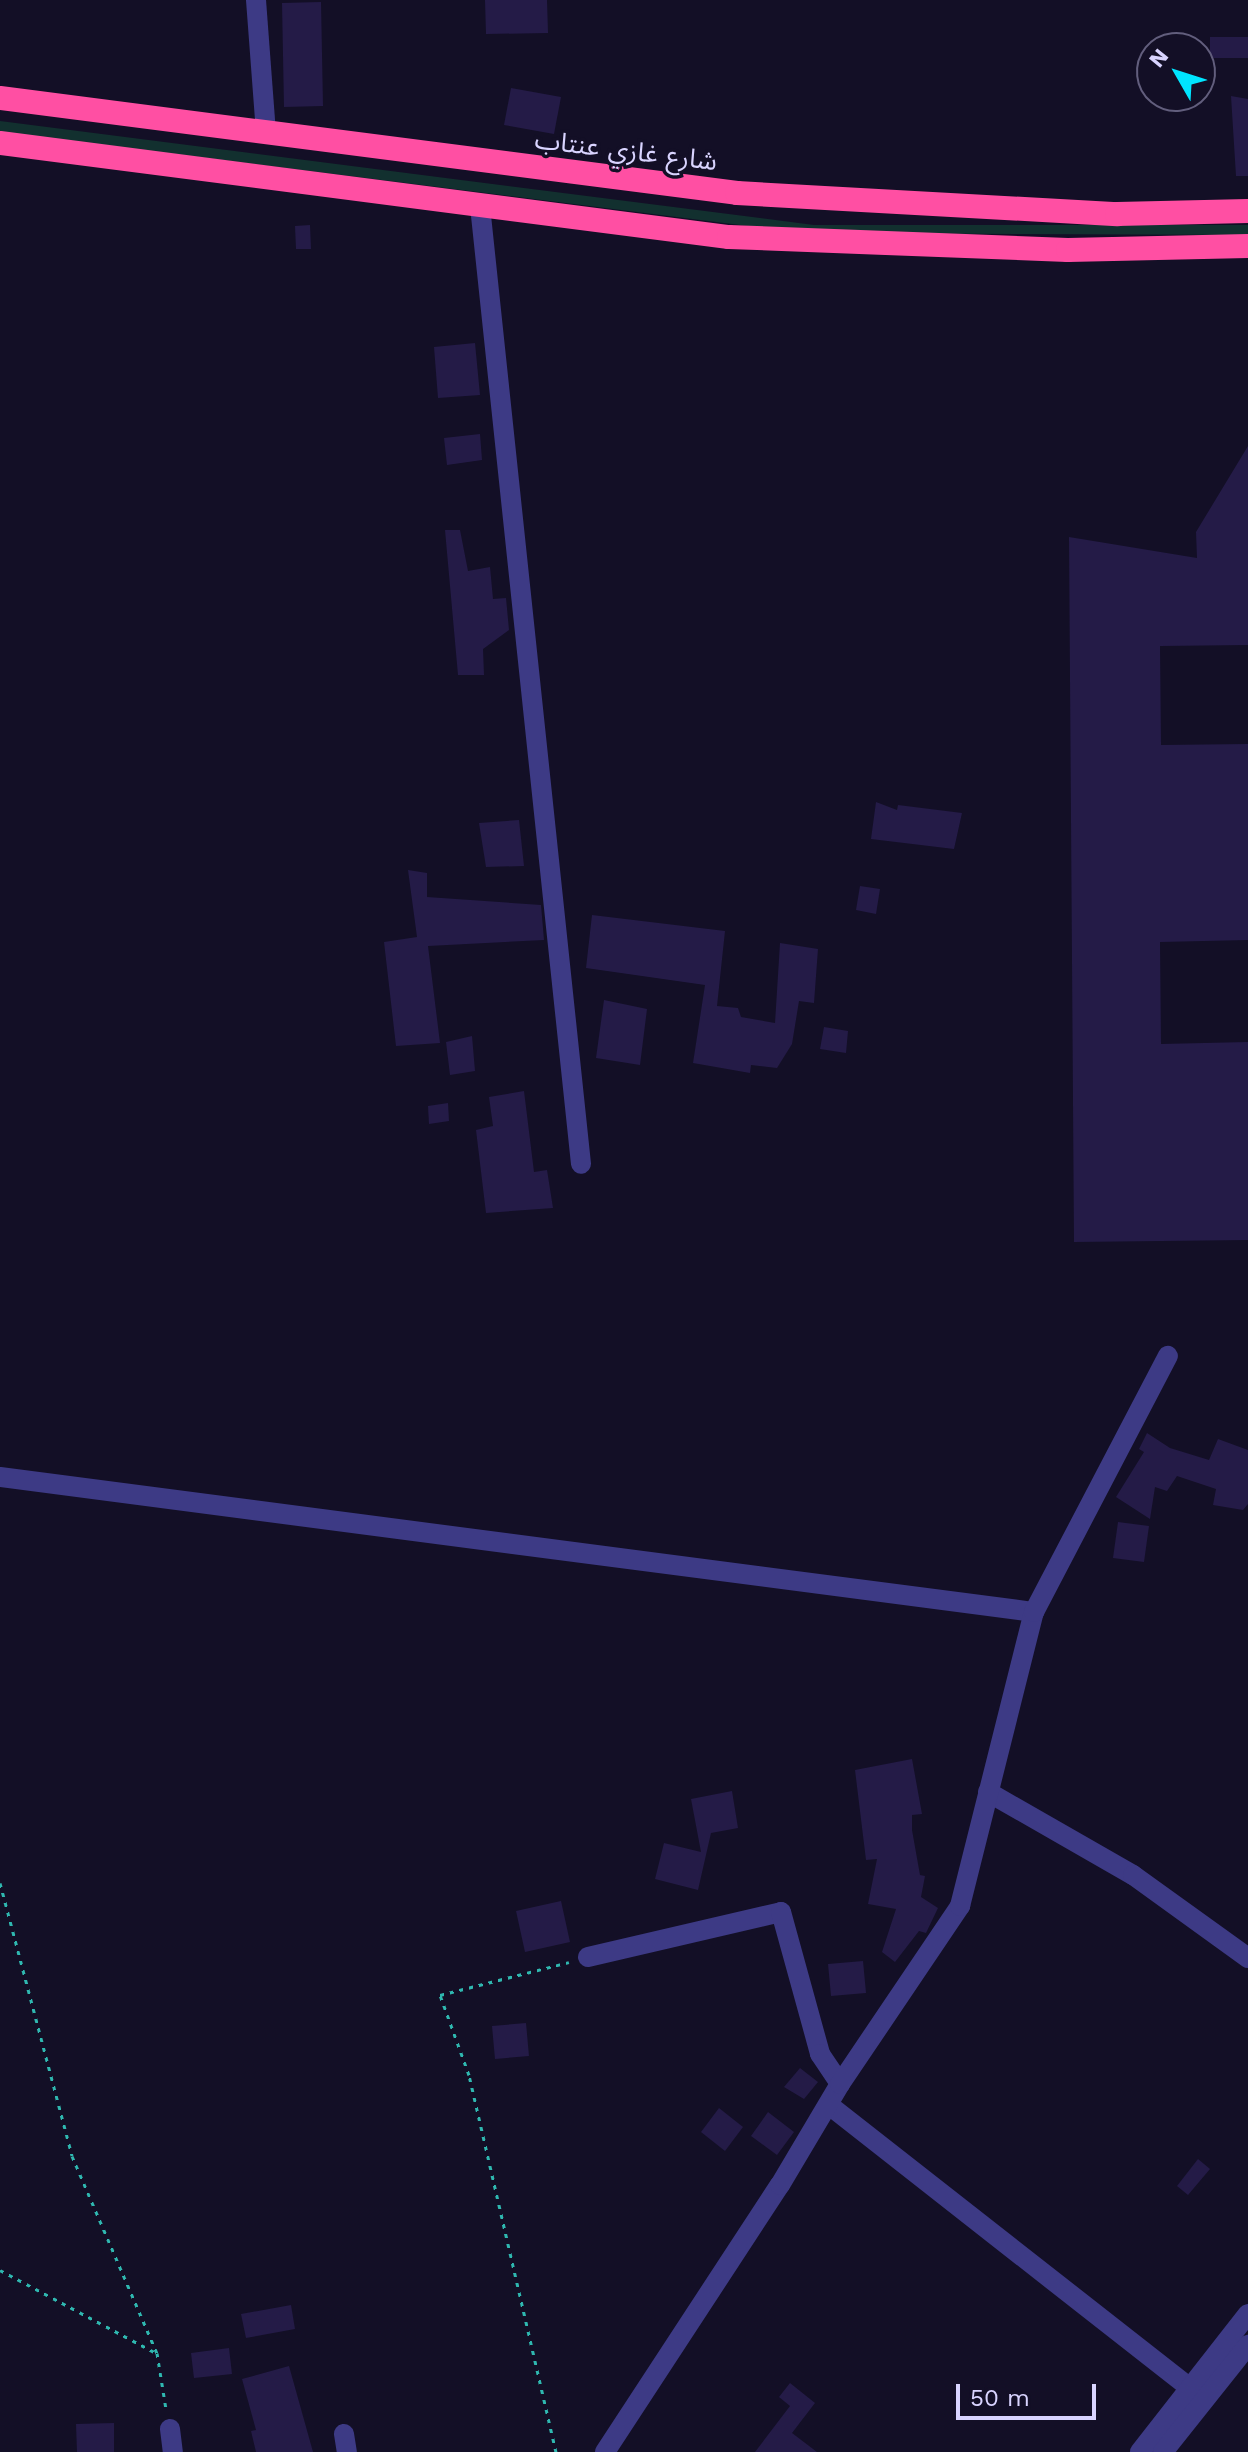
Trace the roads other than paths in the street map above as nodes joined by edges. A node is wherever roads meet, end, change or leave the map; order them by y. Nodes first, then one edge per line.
1 (256, 0) edge
2 (0, 98) edge
3 (266, 133) junction
4 (0, 143) edge
5 (480, 206) junction
6 (1248, 211) edge
7 (1248, 246) edge
8 (581, 1164) dead end
9 (1168, 1356) dead end
10 (0, 1477) edge
11 (1034, 1612) junction
12 (988, 1792) junction
13 (588, 1957) road end
14 (1248, 1958) edge
15 (840, 2084) junction
16 (829, 2105) junction
17 (1248, 2314) edge
18 (1248, 2345) edge
19 (1190, 2388) junction
20 (170, 2429) road end
21 (173, 2452) edge
22 (605, 2452) edge
23 (1140, 2452) edge
24 (1163, 2452) edge

1 - 3 street
2 - 3 highway, شارع غازي عنتاب
3 - 6 highway, شارع غازي عنتاب
4 - 5 highway
5 - 7 highway
5 - 8 street
9 - 11 street
10 - 11 street
11 - 12 street
12 - 14 street
12 - 15 street
13 - 15 street
15 - 16 street
16 - 19 street
16 - 22 street
17 - 19 street
18 - 24 street
19 - 23 street
20 - 21 street

